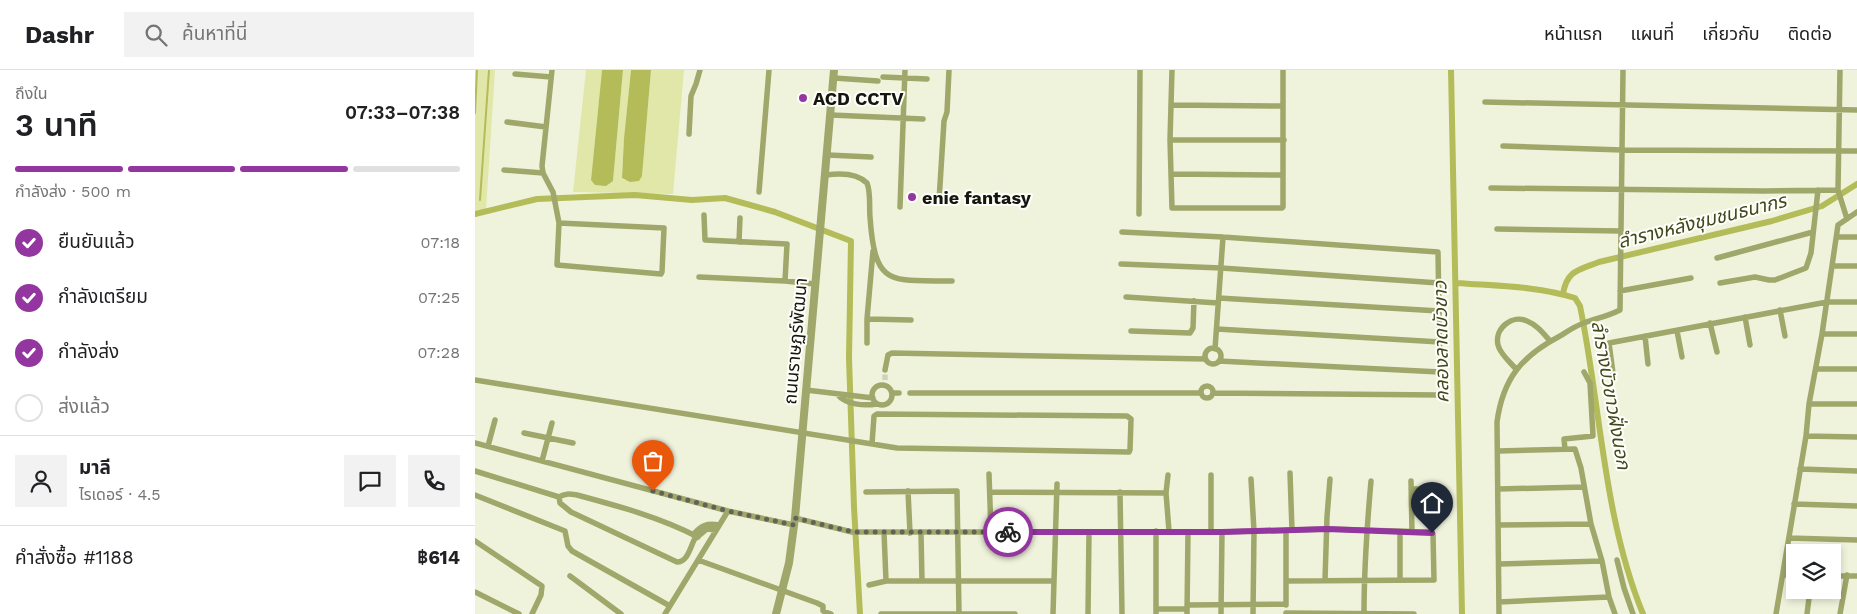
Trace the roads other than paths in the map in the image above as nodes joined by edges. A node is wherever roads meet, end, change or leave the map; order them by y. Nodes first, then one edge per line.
1 (552, 70) edge
2 (699, 70) edge
3 (769, 70) edge
4 (905, 70) edge
5 (949, 70) edge
6 (1140, 70) edge
7 (1172, 70) edge
8 (1283, 70) edge
9 (1623, 70) edge
10 (1840, 70) edge
11 (515, 74) dead end
12 (834, 74) edge
13 (551, 77) junction
14 (904, 78) junction
15 (927, 79) dead end
16 (1485, 102) dead end
17 (1171, 105) junction
18 (1623, 105) junction
19 (1283, 106) junction
20 (1839, 109) junction
21 (1857, 110) edge
22 (831, 114) junction
23 (903, 119) junction
24 (923, 119) dead end
25 (507, 122) dead end
26 (546, 127) junction
27 (689, 134) dead end
28 (1171, 140) junction
29 (1284, 140) junction
30 (1503, 146) dead end
31 (1622, 150) junction
32 (1839, 151) junction
33 (1857, 151) edge
34 (828, 155) junction
35 (871, 157) dead end
36 (504, 170) dead end
37 (543, 173) junction
38 (1171, 174) junction
39 (826, 175) junction
40 (1283, 175) junction
41 (1491, 188) dead end
42 (1621, 190) junction
43 (1818, 190) junction
44 (759, 192) dead end
45 (1839, 193) junction
46 (939, 201) dead end
47 (900, 207) dead end
48 (1857, 212) edge
49 (1139, 214) dead end
50 (705, 215) dead end
51 (741, 218) dead end
52 (1847, 219) junction
53 (559, 223) junction
54 (1497, 229) dead end
55 (1621, 231) junction
56 (1122, 232) dead end
57 (1813, 232) junction
58 (1223, 237) junction
59 (1837, 237) junction
60 (1857, 237) edge
61 (739, 242) junction
62 (873, 248) junction
63 (1717, 258) dead end
64 (1121, 264) dead end
65 (1833, 266) junction
66 (1857, 266) edge
67 (1221, 268) junction
68 (699, 277) dead end
69 (1691, 278) dead end
70 (785, 280) junction
71 (952, 281) dead end
72 (1439, 283) junction
73 (1720, 283) dead end
74 (815, 284) junction
75 (1620, 291) junction
76 (1126, 297) dead end
77 (1219, 300) junction
78 (1194, 301) junction
79 (1827, 302) junction
80 (1857, 302) edge
81 (1780, 310) junction
82 (1439, 311) junction
83 (1745, 317) junction
84 (867, 319) junction
85 (911, 320) dead end
86 (1710, 323) junction
87 (1217, 329) junction
88 (1131, 331) dead end
89 (1677, 331) junction
90 (1823, 334) junction
91 (1857, 334) edge
92 (1645, 336) junction
93 (1785, 336) dead end
94 (1550, 341) junction
95 (1440, 342) junction
96 (867, 343) dead end
97 (1750, 345) dead end
98 (1215, 349) junction
99 (1717, 352) dead end
100 (1682, 357) dead end
101 (1205, 358) junction
102 (1219, 361) junction
103 (1648, 364) dead end
104 (1517, 369) junction
105 (1816, 369) junction
106 (1857, 369) edge
107 (885, 370) tunnel mouth
108 (1584, 372) dead end
109 (1613, 373) dead end
110 (475, 380) edge
111 (806, 390) junction
112 (892, 393) junction
113 (899, 393) dead end
114 (910, 393) dead end
115 (1440, 394) dead end
116 (873, 398) junction
117 (860, 400) junction
118 (877, 404) junction
119 (1809, 404) junction
120 (1857, 404) edge
121 (495, 420) dead end
122 (552, 424) dead end
123 (802, 432) junction
124 (524, 433) dead end
125 (1806, 436) junction
126 (1857, 437) edge
127 (548, 438) junction
128 (475, 443) edge
129 (573, 443) dead end
130 (872, 444) junction
131 (488, 446) junction
132 (1565, 449) junction
133 (1498, 451) junction
134 (542, 461) junction
135 (1801, 469) junction
136 (475, 471) edge
137 (1857, 471) edge
138 (989, 474) dead end
139 (1290, 474) dead end
140 (1168, 475) dead end
141 (1211, 475) dead end
142 (1251, 479) dead end
143 (1330, 479) dead end
144 (1371, 481) dead end
145 (1411, 481) dead end
146 (1057, 484) dead end
147 (1583, 487) junction
148 (1411, 489) junction
149 (1444, 489) dead end
150 (1498, 489) junction
151 (908, 491) junction
152 (866, 492) dead end
153 (990, 492) junction
154 (1056, 492) junction
155 (1120, 492) junction
156 (1166, 492) junction
157 (475, 495) edge
158 (559, 497) junction
159 (1794, 504) junction
160 (1857, 506) edge
161 (728, 511) junction
162 (794, 522) junction
163 (1591, 524) junction
164 (1499, 525) junction
165 (718, 528) junction
166 (1327, 529) junction
167 (1289, 530) junction
168 (1366, 530) junction
169 (1156, 531) junction
170 (1169, 531) junction
171 (1211, 531) junction
172 (1254, 531) junction
173 (884, 532) junction
174 (991, 532) junction
175 (1056, 532) junction
176 (1089, 532) junction
177 (1122, 532) junction
178 (1188, 532) junction
179 (1222, 532) junction
180 (1400, 532) junction
181 (1412, 532) junction
182 (909, 533) junction
183 (921, 533) junction
184 (958, 533) junction
185 (695, 537) junction
186 (1789, 538) junction
187 (1857, 540) edge
188 (475, 541) edge
189 (698, 560) junction
190 (1617, 560) dead end
191 (1602, 561) junction
192 (1499, 564) junction
193 (1783, 575) junction
194 (1786, 575) edge
195 (1841, 575) edge
196 (1847, 575) junction
197 (570, 576) dead end
198 (1857, 576) edge
199 (886, 580) junction
200 (1325, 580) junction
201 (1400, 580) junction
202 (922, 581) junction
203 (959, 581) junction
204 (1054, 581) junction
205 (1287, 581) junction
206 (1364, 581) junction
207 (869, 585) dead end
208 (783, 590) junction
209 (475, 592) edge
210 (1609, 597) junction
211 (1809, 599) edge
212 (1499, 602) junction
213 (1222, 604) junction
214 (1253, 604) junction
215 (1286, 604) junction
216 (670, 606) junction
217 (1187, 609) edge
218 (1155, 611) edge
219 (1364, 613) edge
220 (519, 614) edge
221 (532, 614) edge
222 (621, 614) edge
223 (665, 614) edge
224 (777, 614) edge
225 (831, 614) edge
226 (881, 614) edge
227 (959, 614) edge
228 (1015, 614) edge
229 (1053, 614) edge
230 (1088, 614) edge
231 (1122, 614) edge
232 (1221, 614) edge
233 (1253, 614) edge
234 (1286, 614) edge
235 (1414, 614) edge
236 (1499, 614) edge
237 (1615, 614) edge
238 (1633, 614) edge
239 (1776, 614) edge
240 (1807, 614) edge
241 (1841, 614) edge

1 - 13 street
2 - 27 street
3 - 44 street
4 - 14 street
5 - 46 street
6 - 49 street
7 - 17 street
8 - 19 street
9 - 18 street
10 - 20 street
11 - 13 street
12 - 14 street
12 - 22 street, ถนนราษฏร์พัฒนา
13 - 26 street
14 - 15 street
14 - 23 street
16 - 18 street
17 - 19 street
17 - 28 street
18 - 20 street
18 - 31 street
19 - 29 street
20 - 21 street
20 - 32 street
22 - 23 street
22 - 34 street, ถนนราษฏร์พัฒนา
23 - 24 street
23 - 47 street
25 - 26 street
26 - 37 street
28 - 29 street
28 - 38 street
29 - 40 street
30 - 31 street
31 - 32 street
31 - 42 street
32 - 33 street
32 - 45 street
34 - 35 street
34 - 39 street, ถนนราษฏร์พัฒนา
36 - 37 street
37 - 53 street
38 - 40 street
38 - 40 street
39 - 62 street
39 - 74 street, ถนนราษฏร์พัฒนา
41 - 42 street
42 - 43 street
42 - 55 street
43 - 45 street
43 - 57 street
45 - 52 street
48 - 52 street
50 - 61 street
51 - 61 street
52 - 59 street
53 - 53 street
54 - 55 street
55 - 75 street
56 - 58 street
57 - 63 street
57 - 73 street
58 - 67 street
58 - 72 street
59 - 60 street
59 - 65 street
61 - 70 street
62 - 71 street
62 - 84 street
64 - 67 street
65 - 66 street
65 - 79 street
67 - 72 street
67 - 77 street
68 - 70 street
69 - 75 street
70 - 74 street
72 - 82 street
74 - 111 street, ถนนราษฏร์พัฒนา
75 - 94 street
76 - 78 street
77 - 78 street
77 - 82 street
77 - 87 street
78 - 88 street
79 - 80 street
79 - 81 street
79 - 90 street
81 - 83 street
81 - 93 street
82 - 95 street
83 - 86 street
83 - 97 street
84 - 85 street
84 - 96 street
86 - 89 street
86 - 99 street
87 - 95 street
87 - 98 street
89 - 92 street
89 - 100 street
90 - 91 street
90 - 105 street
92 - 103 street
92 - 109 street
94 - 104 street
94 - 104 street
95 - 102 street
98 - 101 street
98 - 102 street
101 - 102 street
101 - 107 street
104 - 133 street
105 - 106 street
105 - 119 street
108 - 132 street
110 - 123 street
111 - 117 street
111 - 123 street, ถนนราษฏร์พัฒนา
112 - 113 street
112 - 116 street
112 - 118 street
114 - 115 street
116 - 117 street
116 - 118 street
117 - 118 street
119 - 120 street
119 - 125 street
121 - 131 street
122 - 127 street
123 - 130 street
123 - 162 street, ถนนราษฏร์พัฒนา
124 - 127 street
125 - 126 street
125 - 135 street
127 - 129 street
127 - 134 street
128 - 131 street
130 - 130 street
131 - 134 street
132 - 133 street
132 - 147 street
133 - 150 street
134 - 161 street
135 - 137 street
135 - 159 street
136 - 158 street
138 - 153 street
139 - 167 street
140 - 156 street
141 - 171 street
142 - 172 street
143 - 166 street
144 - 168 street
145 - 148 street
146 - 154 street
147 - 150 street
147 - 163 street
148 - 149 street
148 - 181 street
150 - 164 street
151 - 152 street
151 - 182 street
151 - 184 street
153 - 154 street
153 - 174 street
154 - 155 street
154 - 175 street
155 - 156 street
155 - 177 street
156 - 170 street
157 - 216 street
158 - 185 street
158 - 185 street
159 - 160 street
159 - 186 street
161 - 162 street
161 - 165 street
162 - 173 street
162 - 208 street, ถนนราษฏร์พัฒนา
163 - 164 street
163 - 191 street
164 - 192 street
165 - 185 street
165 - 189 street
166 - 167 street
166 - 168 street
166 - 200 street
167 - 172 street
167 - 205 street
168 - 180 street
168 - 206 street
169 - 170 street
169 - 177 street
169 - 218 street
170 - 178 street
171 - 178 street
171 - 179 street
172 - 179 street
172 - 214 street
173 - 182 street
173 - 199 street
174 - 175 street
174 - 184 street
175 - 176 street
175 - 204 street
176 - 177 street
176 - 230 street
177 - 231 street
178 - 217 street
179 - 213 street
180 - 181 street
180 - 201 street
181 - 201 street
182 - 183 street
183 - 184 street
183 - 202 street
184 - 203 street
186 - 187 street
186 - 193 street
188 - 221 street
189 - 208 street
189 - 216 street
190 - 238 street
191 - 192 street
191 - 210 street
192 - 212 street
193 - 194 street
193 - 239 street
195 - 196 street
196 - 198 street
196 - 241 street
197 - 222 street
199 - 202 street
199 - 207 street
200 - 205 street
200 - 206 street
201 - 206 street
202 - 203 street
203 - 204 street
203 - 227 street
204 - 229 street
205 - 215 street
206 - 219 street
208 - 224 street, ถนนราษฏร์พัฒนา
208 - 225 street
209 - 220 street
210 - 212 street
210 - 237 street
211 - 240 street
212 - 236 street
213 - 214 street
213 - 217 street
213 - 232 street
214 - 215 street
214 - 233 street
215 - 234 street
216 - 223 street
217 - 218 street
219 - 234 street
219 - 235 street
226 - 227 street
227 - 228 street

